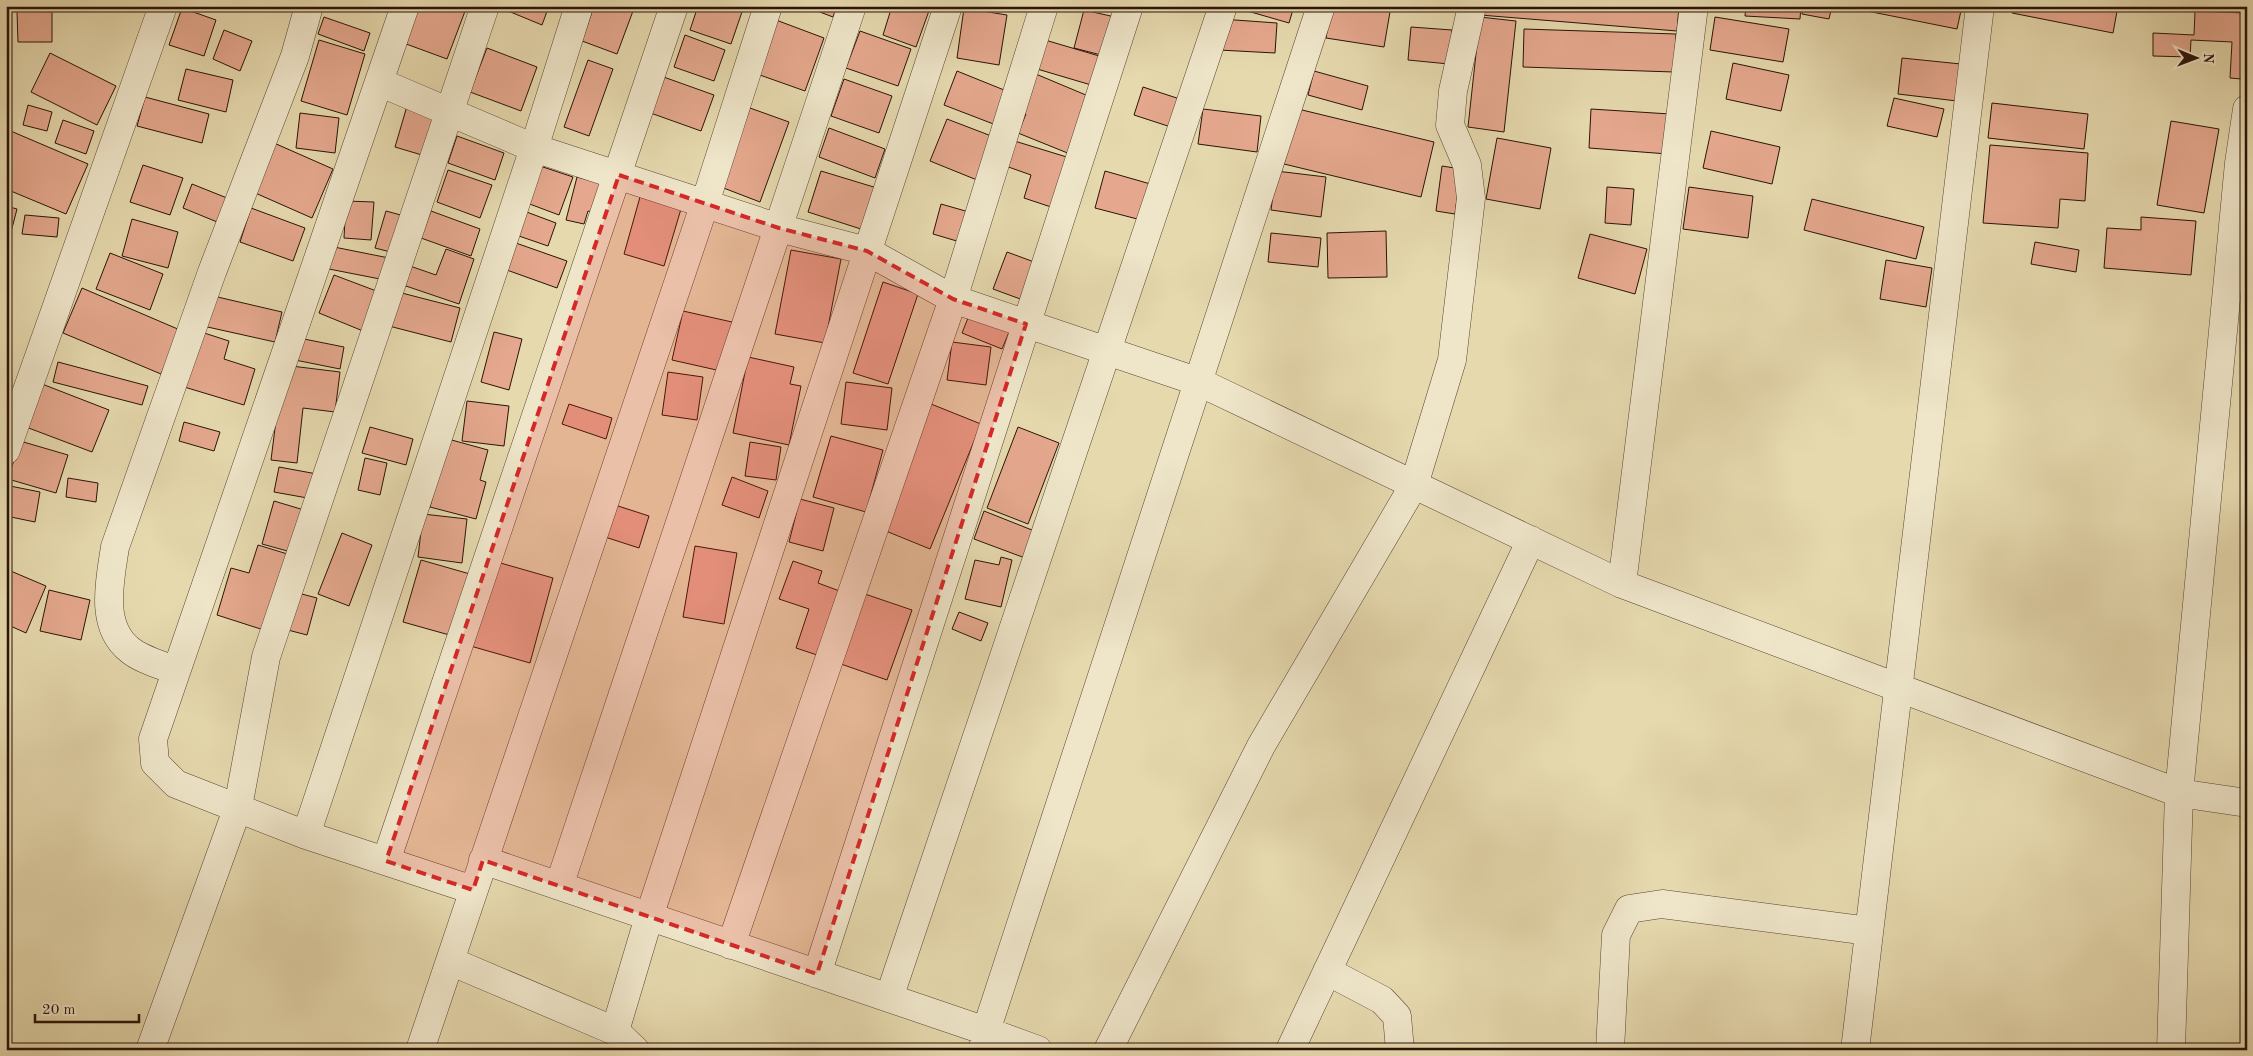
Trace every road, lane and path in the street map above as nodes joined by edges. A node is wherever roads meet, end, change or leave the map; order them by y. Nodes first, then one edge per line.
1 (163, 6) edge
2 (309, 6) edge
3 (405, 6) edge
4 (485, 6) edge
5 (580, 6) edge
6 (674, 6) edge
7 (768, 6) edge
8 (852, 6) edge
9 (948, 6) edge
10 (1044, 6) edge
11 (1129, 6) edge
12 (1223, 6) edge
13 (1321, 6) edge
14 (1472, 6) edge
15 (1694, 6) edge
16 (1980, 6) edge
17 (379, 82) junction
18 (2247, 109) edge
19 (450, 112) junction
20 (534, 148) junction
21 (619, 175) junction
22 (705, 202) junction
23 (779, 228) junction
24 (867, 251) junction
25 (953, 299) junction
26 (1026, 324) junction
27 (1108, 351) junction
28 (1199, 382) junction
29 (6, 450) edge
30 (1414, 485) junction
31 (1531, 540) junction
32 (1622, 584) junction
33 (176, 671) junction
34 (1899, 687) junction
35 (2179, 793) junction
36 (2247, 804) edge
37 (238, 808) junction
38 (306, 835) junction
39 (483, 860) junction
40 (386, 861) junction
41 (559, 886) junction
42 (473, 890) junction
43 (648, 917) junction
44 (1869, 931) junction
45 (730, 945) junction
46 (450, 960) junction
47 (1327, 971) junction
48 (816, 974) junction
49 (889, 998) junction
50 (615, 1031) junction
51 (985, 1041) edge
52 (150, 1050) edge
53 (420, 1050) edge
54 (635, 1050) edge
55 (1038, 1050) edge
56 (1108, 1050) edge
57 (1290, 1050) edge
58 (1400, 1050) edge
59 (1610, 1050) edge
60 (1855, 1050) edge
61 (2171, 1050) edge

1 - 29 street
2 - 33 street
3 - 17 street
4 - 19 street
5 - 20 street
6 - 21 street
7 - 22 street
8 - 23 street
9 - 24 street
10 - 25 street
11 - 26 street
12 - 27 street
13 - 28 street
14 - 30 street
15 - 32 street
16 - 34 street
17 - 19 street
17 - 33 street
18 - 35 street
19 - 20 street
19 - 37 street
20 - 21 street
20 - 38 street
21 - 22 street
21 - 40 street
22 - 23 street
22 - 39 street
23 - 24 street
23 - 41 street
24 - 25 street
24 - 43 street
25 - 26 street
25 - 45 street
26 - 27 street
26 - 48 street
27 - 28 street
27 - 49 street
28 - 30 street
28 - 51 street
30 - 31 street
30 - 56 street
31 - 32 street
31 - 47 street
32 - 34 street
33 - 37 street
34 - 35 street
34 - 44 street
35 - 36 street
35 - 61 street
37 - 38 street
37 - 52 street
38 - 40 street
39 - 41 street
39 - 42 street
40 - 42 street
41 - 43 street
42 - 46 street
43 - 45 street
43 - 50 street
44 - 59 street
44 - 60 street
45 - 48 street
46 - 50 street
46 - 53 street
47 - 57 street
47 - 58 street
48 - 49 street
49 - 51 street
50 - 54 street
51 - 55 street

